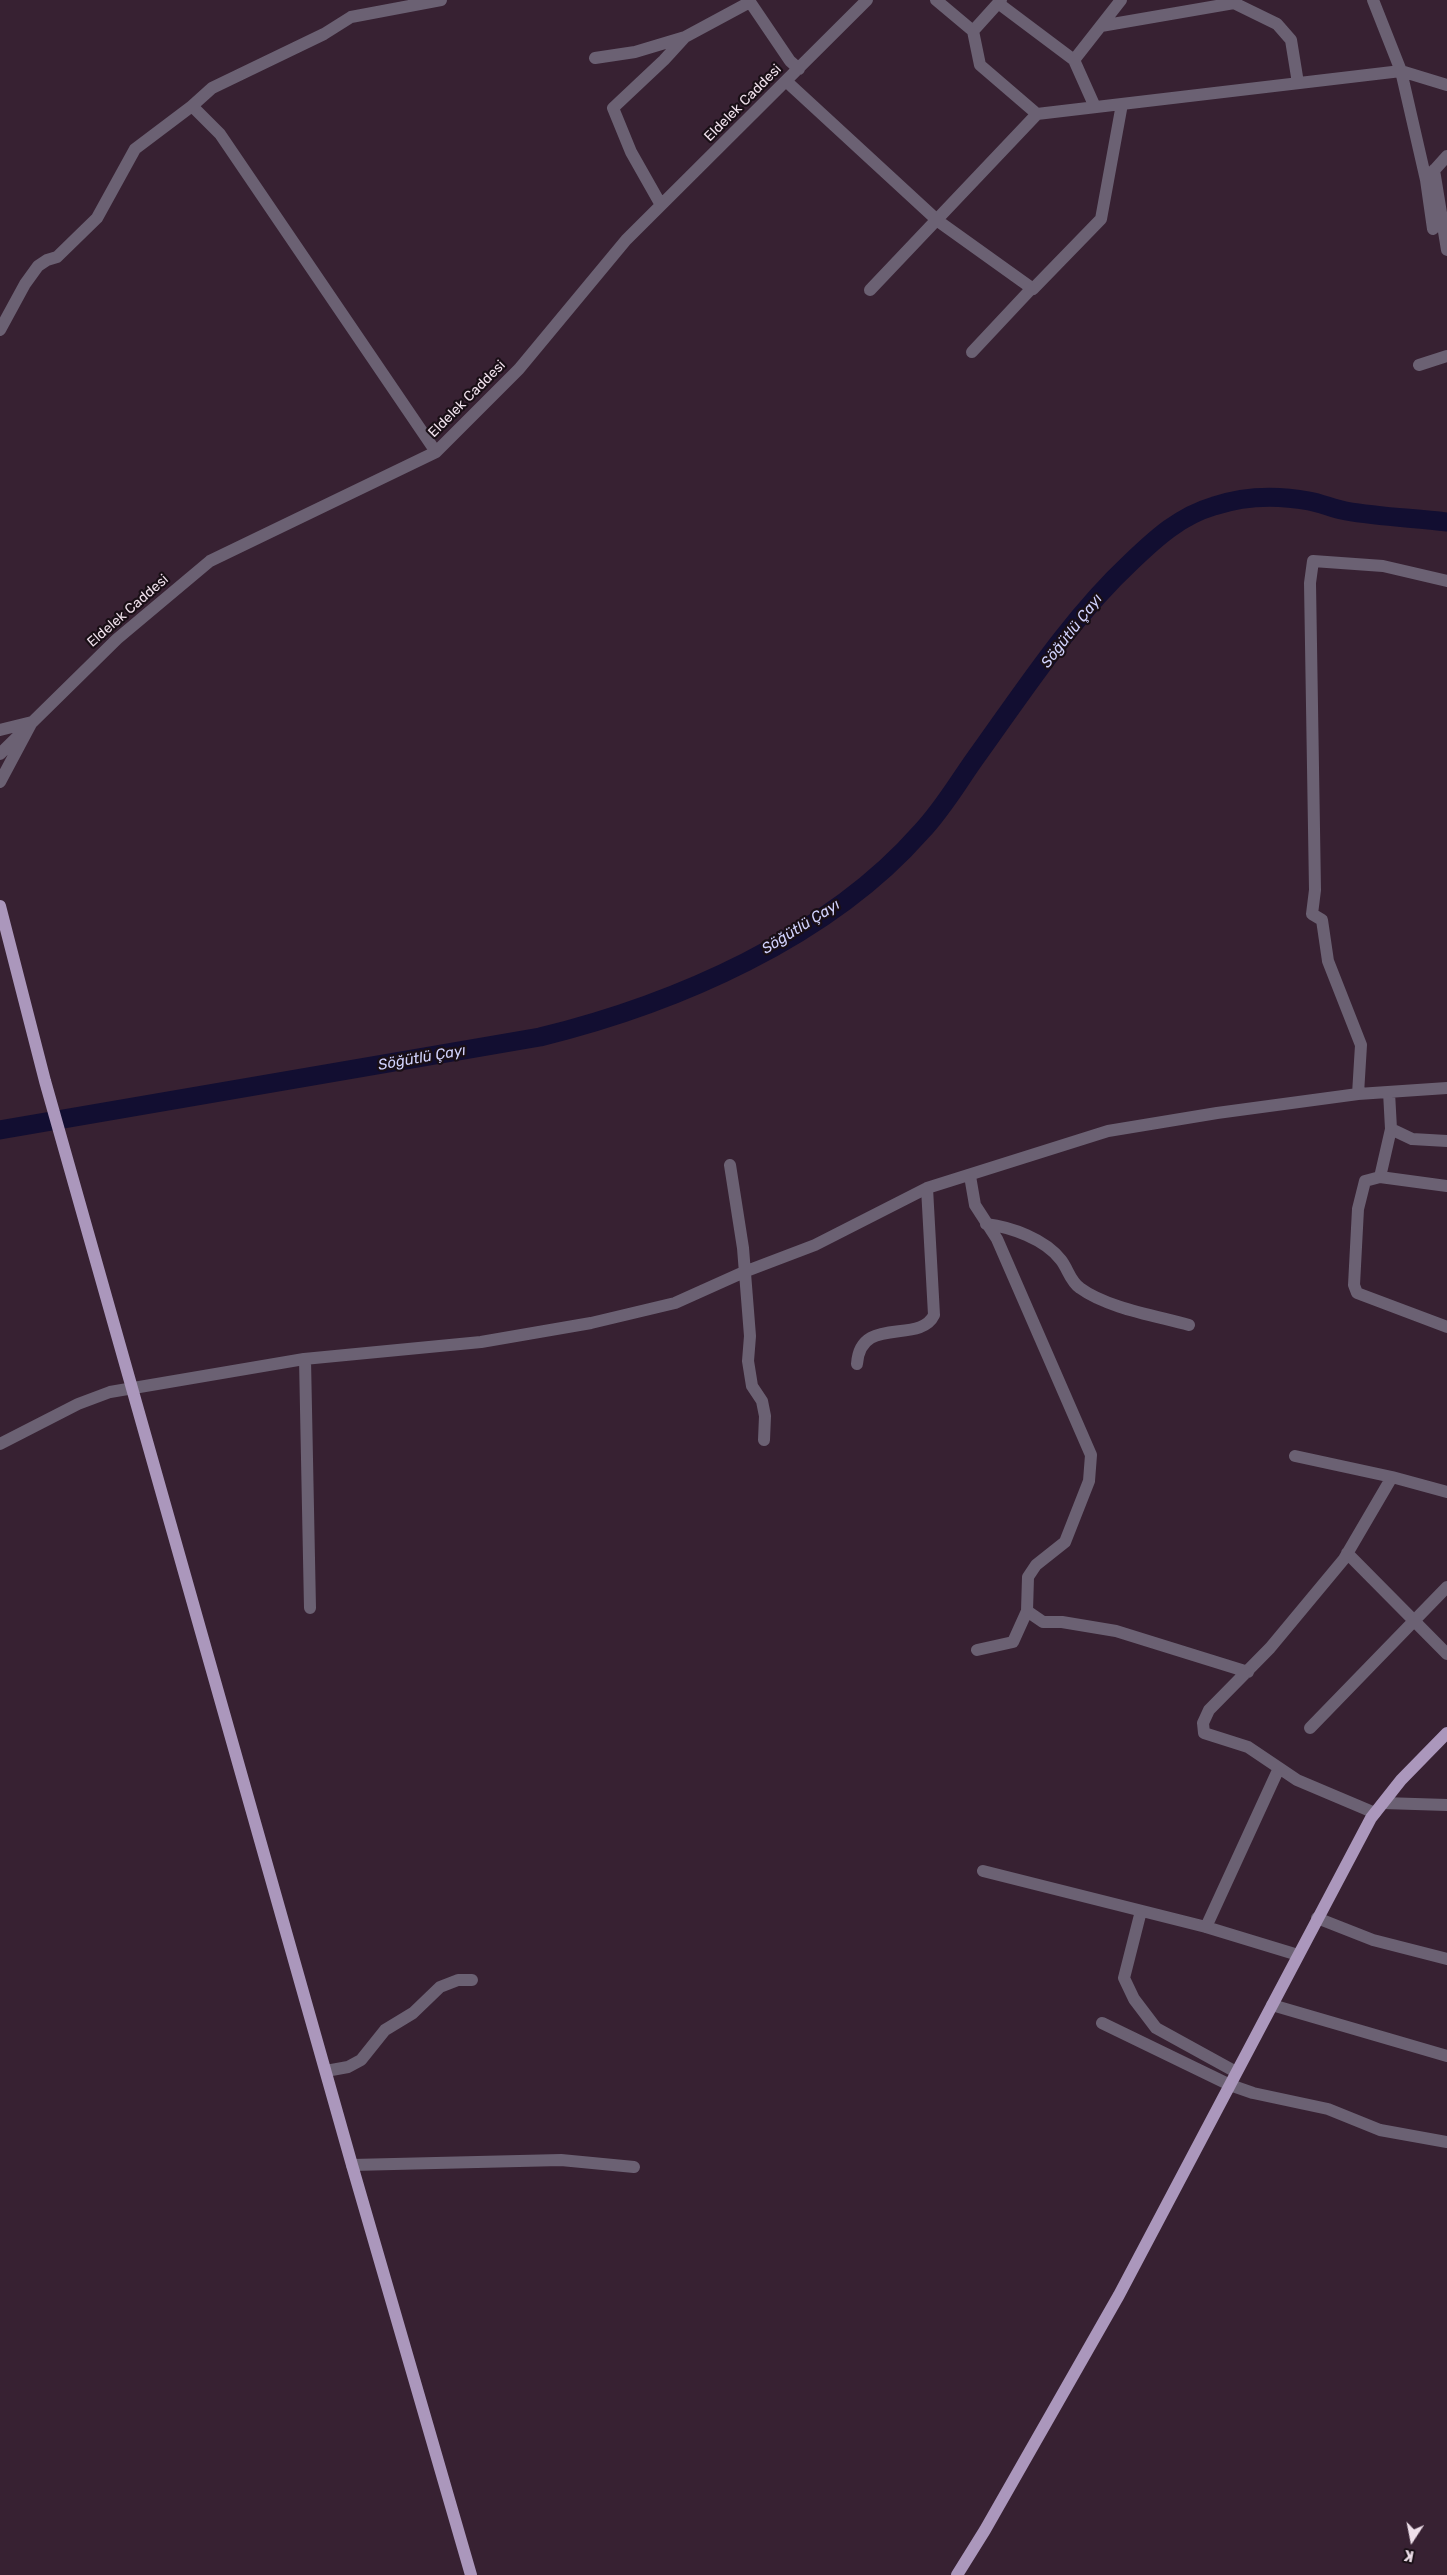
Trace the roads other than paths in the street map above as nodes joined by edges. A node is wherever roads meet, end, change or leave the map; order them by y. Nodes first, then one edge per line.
1 (441, 0) edge
2 (867, 0) edge
3 (936, 0) edge
4 (1121, 0) edge
5 (1373, 0) edge
6 (750, 1) edge
7 (1000, 1) edge
8 (1232, 1) edge
9 (1101, 26) junction
10 (973, 31) junction
11 (684, 37) junction
12 (595, 58) dead end
13 (1074, 60) junction
14 (798, 69) junction
15 (1401, 71) junction
16 (786, 81) junction
17 (1298, 83) junction
18 (1447, 85) edge
19 (1122, 104) junction
20 (192, 106) junction
21 (1095, 107) junction
22 (1037, 114) junction
23 (1447, 156) edge
24 (1430, 175) junction
25 (661, 205) junction
26 (938, 221) junction
27 (1433, 229) dead end
28 (1447, 250) edge
29 (1032, 288) junction
30 (870, 290) dead end
31 (0, 330) edge
32 (972, 352) dead end
33 (1447, 356) edge
34 (1420, 366) dead end
35 (436, 452) junction
36 (1447, 582) edge
37 (32, 722) junction
38 (0, 730) edge
39 (0, 754) edge
40 (0, 782) edge
41 (0, 906) edge
42 (1447, 1088) edge
43 (1389, 1092) junction
44 (1358, 1094) junction
45 (1391, 1129) junction
46 (1447, 1141) edge
47 (730, 1165) dead end
48 (970, 1176) junction
49 (1380, 1177) junction
50 (1447, 1186) edge
51 (927, 1188) junction
52 (986, 1224) junction
53 (744, 1272) junction
54 (1189, 1325) dead end
55 (1447, 1327) edge
56 (305, 1359) junction
57 (857, 1364) dead end
58 (134, 1388) junction
59 (764, 1440) dead end
60 (0, 1444) edge
61 (1296, 1456) dead end
62 (1392, 1477) junction
63 (1447, 1492) edge
64 (1347, 1553) junction
65 (1447, 1587) edge
66 (310, 1608) dead end
67 (1027, 1611) junction
68 (1414, 1621) junction
69 (977, 1650) dead end
70 (1447, 1654) edge
71 (1248, 1672) junction
72 (1310, 1728) dead end
73 (1447, 1733) edge
74 (1279, 1768) junction
75 (1447, 1805) edge
76 (1379, 1808) junction
77 (983, 1871) dead end
78 (1141, 1911) junction
79 (1318, 1918) junction
80 (1206, 1927) junction
81 (1298, 1955) junction
82 (1447, 1959) edge
83 (472, 1980) dead end
84 (1272, 2005) junction
85 (1102, 2024) dead end
86 (1447, 2056) edge
87 (326, 2071) junction
88 (1236, 2072) junction
89 (1230, 2084) junction
90 (1447, 2142) edge
91 (352, 2165) junction
92 (634, 2167) dead end
93 (471, 2575) edge
94 (956, 2575) edge

1 - 20 street
2 - 14 street, Eldelek Caddesi
3 - 10 street
4 - 9 street
5 - 15 street
6 - 11 street
6 - 14 street
7 - 10 street
7 - 13 street
8 - 9 street
8 - 17 street
9 - 13 street
10 - 22 street
11 - 12 street
11 - 25 street
13 - 21 street
14 - 16 street, Eldelek Caddesi
15 - 17 street
15 - 18 street
15 - 24 street
16 - 25 street, Eldelek Caddesi
16 - 26 street
17 - 19 street
19 - 21 street
19 - 29 street
20 - 31 street
20 - 35 street
21 - 22 street
22 - 26 street
23 - 24 street
24 - 27 street
24 - 28 street
25 - 35 street, Eldelek Caddesi
26 - 29 street
26 - 30 street
29 - 32 street
33 - 34 street
35 - 37 street, Eldelek Caddesi
36 - 44 street
37 - 38 street
37 - 39 street, Eldelek Caddesi
37 - 40 street
41 - 58 main road
42 - 43 street
43 - 44 street
43 - 45 street
44 - 48 street
45 - 46 street
45 - 49 street
47 - 53 street
48 - 51 street
48 - 52 street
49 - 50 street
49 - 55 street
51 - 53 street
51 - 57 street
52 - 54 street
52 - 67 street
53 - 56 street
53 - 59 street
56 - 58 street
56 - 66 street
58 - 60 street
58 - 87 main road
61 - 62 street
62 - 63 street
62 - 64 street
64 - 68 street
64 - 71 street
65 - 68 street
67 - 69 street
67 - 71 street
68 - 70 street
68 - 72 street
71 - 74 street
73 - 76 main road
74 - 76 street
74 - 80 street
75 - 76 street
76 - 79 main road
77 - 78 street
78 - 80 street
78 - 88 street
79 - 81 main road
79 - 82 street
80 - 81 street
81 - 84 main road
83 - 87 street
84 - 86 street
84 - 88 main road
85 - 89 street
87 - 91 main road
88 - 89 main road
89 - 90 street
89 - 94 main road
91 - 92 street
91 - 93 main road

